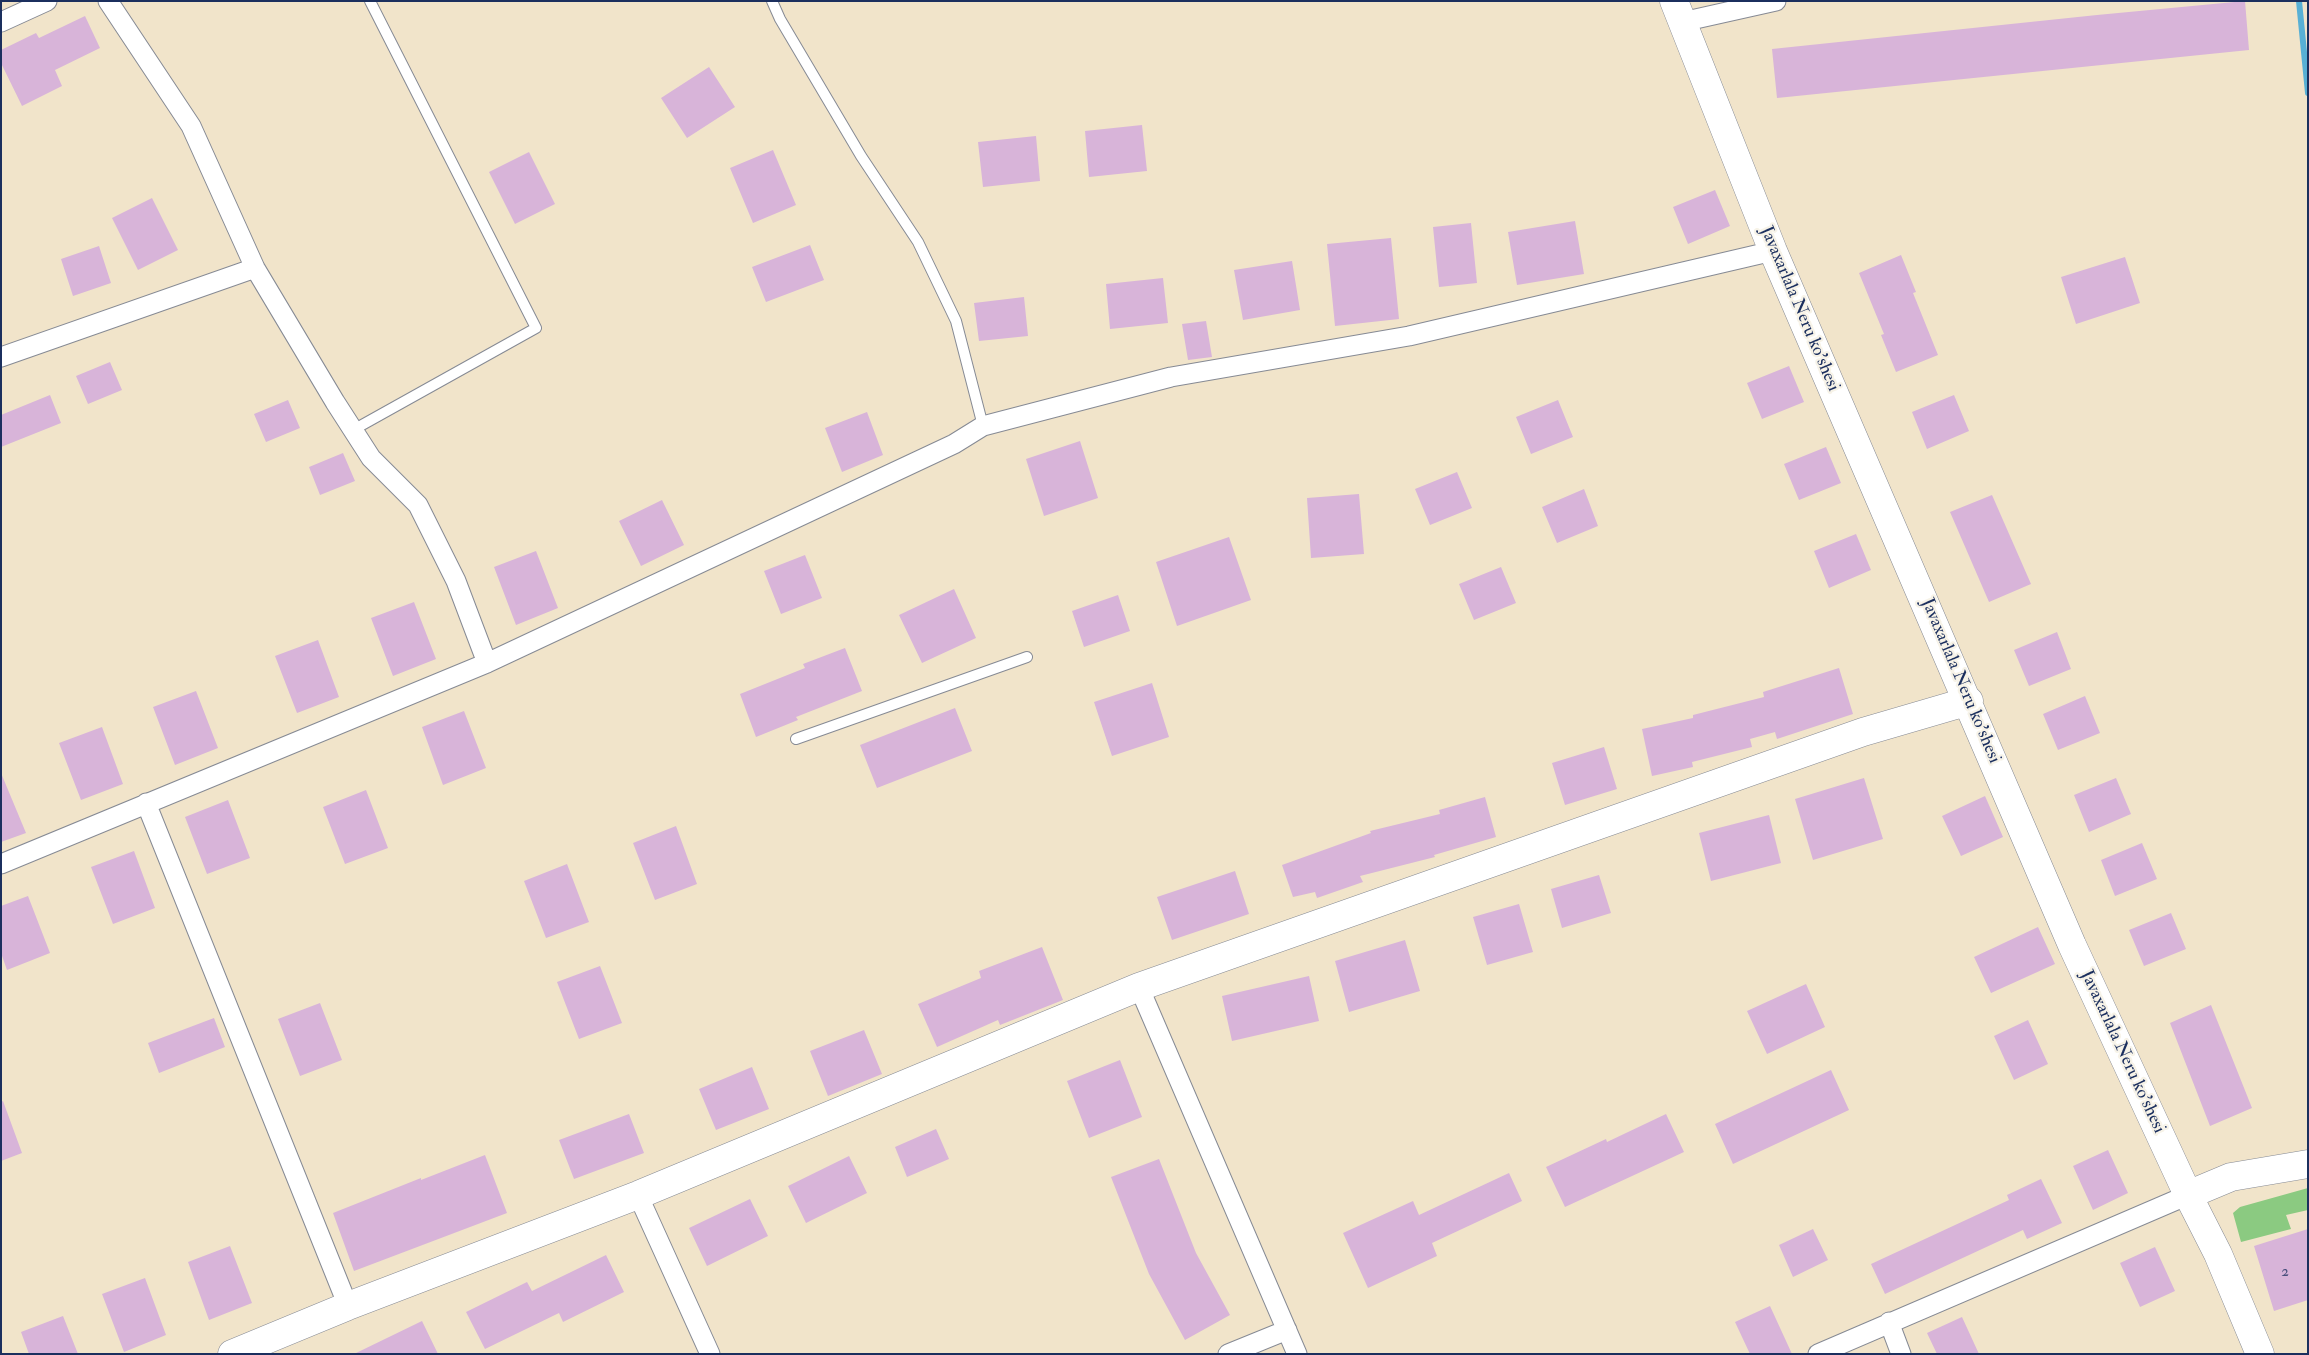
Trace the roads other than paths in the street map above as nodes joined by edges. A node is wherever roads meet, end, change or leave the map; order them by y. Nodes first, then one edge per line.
1 (47, 1) edge
2 (108, 1) edge
3 (370, 1) edge
4 (772, 1) edge
5 (1776, 1) edge
6 (1678, 12) edge
7 (1, 22) edge
8 (1772, 251) junction
9 (255, 268) junction
10 (1, 357) edge
11 (983, 426) junction
12 (353, 430) junction
13 (1027, 657) dead end
14 (487, 663) junction
15 (1969, 701) junction
16 (796, 740) dead end
17 (146, 803) junction
18 (1, 864) edge
19 (1139, 987) junction
20 (2308, 1164) edge
21 (638, 1195) junction
22 (2188, 1195) junction
23 (348, 1306) junction
24 (1889, 1322) junction
25 (1287, 1330) junction
26 (232, 1354) edge
27 (710, 1354) edge
28 (1228, 1354) edge
29 (1297, 1354) edge
30 (1818, 1354) edge
31 (1901, 1354) edge
32 (2260, 1354) edge

1 - 7 street
2 - 9 street
3 - 12 lane
4 - 11 lane
5 - 6 street
6 - 8 street, Javaxarlala Neru ko'shesi
8 - 11 street
8 - 15 street, Javaxarlala Neru ko'shesi
9 - 10 street
9 - 12 street
11 - 14 street
12 - 14 street
13 - 16 lane
14 - 17 street
15 - 19 street
15 - 22 street, Javaxarlala Neru ko'shesi
17 - 18 street
17 - 23 street
19 - 21 street
19 - 25 street
20 - 22 street
21 - 23 street
21 - 27 street
22 - 24 street
22 - 32 street, Javaxarlala Neru ko'shesi
23 - 26 street
24 - 30 street
24 - 31 street
25 - 28 street
25 - 29 street

